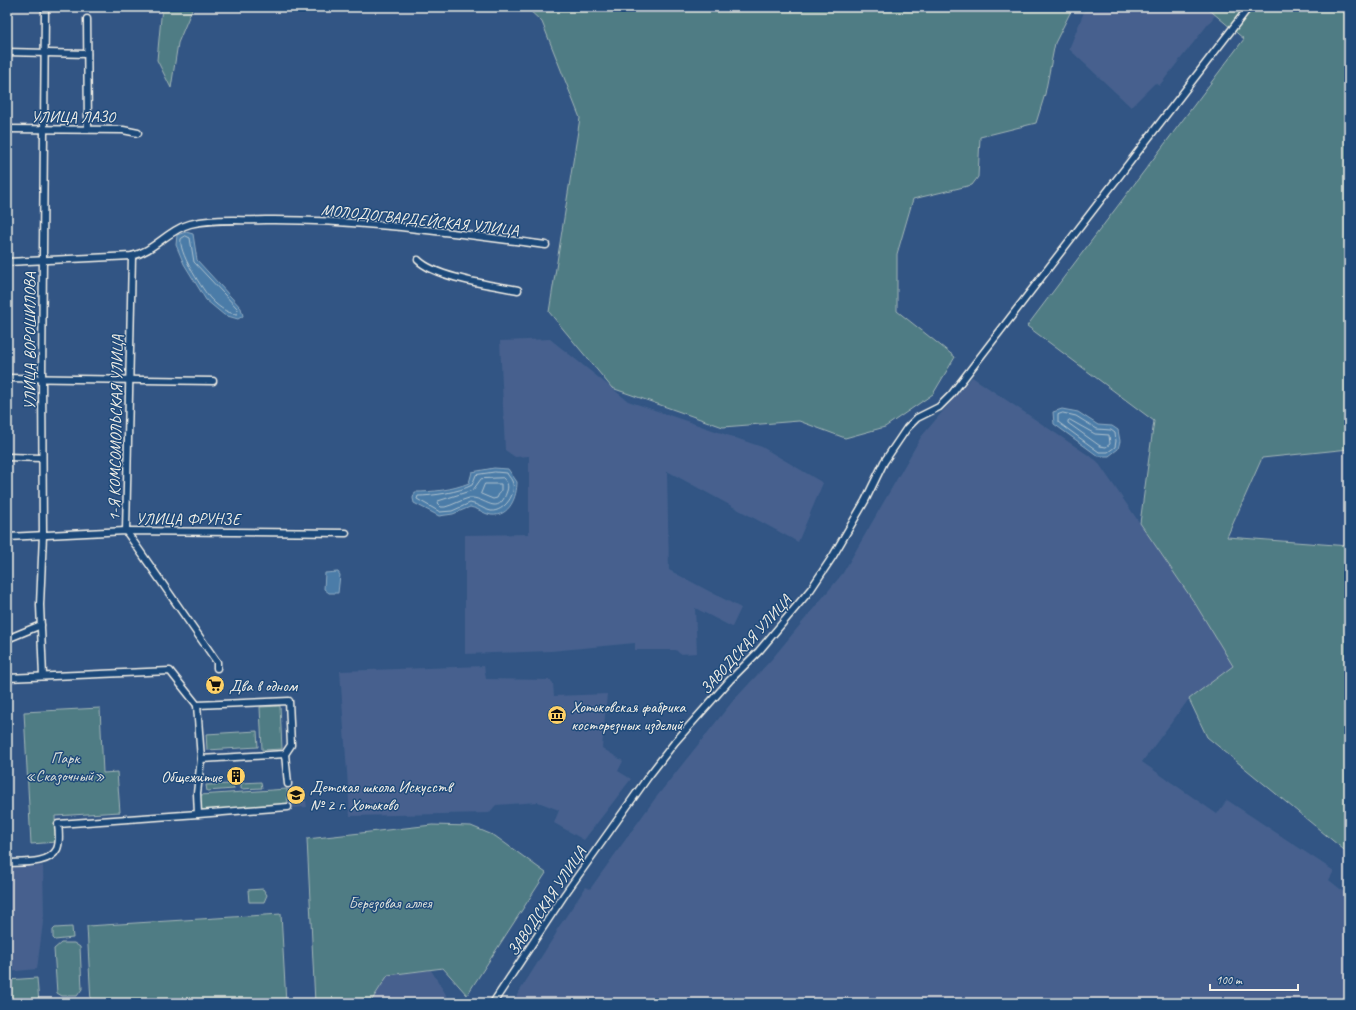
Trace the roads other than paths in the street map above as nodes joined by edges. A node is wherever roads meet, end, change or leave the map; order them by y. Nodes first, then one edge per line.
1 (46, 7) edge
2 (1250, 7) edge
3 (87, 19) dead end
4 (7, 52) edge
5 (44, 52) junction
6 (87, 54) junction
7 (7, 129) edge
8 (44, 129) junction
9 (88, 129) junction
10 (138, 132) dead end
11 (546, 245) dead end
12 (132, 256) junction
13 (43, 259) junction
14 (418, 260) dead end
15 (7, 262) edge
16 (518, 290) dead end
17 (7, 378) edge
18 (42, 378) junction
19 (128, 379) junction
20 (214, 381) dead end
21 (7, 458) edge
22 (42, 458) junction
23 (126, 531) junction
24 (346, 533) dead end
25 (43, 534) junction
26 (7, 537) edge
27 (41, 625) junction
28 (7, 639) edge
29 (217, 668) dead end
30 (43, 676) junction
31 (7, 678) edge
32 (197, 705) junction
33 (285, 754) junction
34 (201, 759) junction
35 (288, 784) dead end
36 (288, 807) dead end
37 (198, 814) junction
38 (7, 863) edge
39 (493, 1003) edge

1 - 5 street, УЛИЦА ВОРОШИЛОВА
2 - 39 street, ЗАВОДСКАЯ УЛИЦА
3 - 6 street
4 - 5 street
5 - 6 street
5 - 8 street, УЛИЦА ВОРОШИЛОВА
6 - 9 street
7 - 8 street, УЛИЦА ЛАЗО
8 - 9 street, УЛИЦА ЛАЗО
8 - 13 street, УЛИЦА ВОРОШИЛОВА
9 - 10 street, УЛИЦА ЛАЗО
11 - 12 street, МОЛОДОГВАРДЕЙСКАЯ УЛИЦА
12 - 13 street
12 - 19 street, 1-Я КОМСОМОЛЬСКАЯ УЛИЦА
13 - 15 street
13 - 18 street, УЛИЦА ВОРОШИЛОВА
14 - 16 street
17 - 18 street
18 - 19 street
18 - 22 street, УЛИЦА ВОРОШИЛОВА
19 - 20 street
19 - 23 street, 1-Я КОМСОМОЛЬСКАЯ УЛИЦА
21 - 22 street
22 - 25 street, УЛИЦА ВОРОШИЛОВА
23 - 24 street, УЛИЦА ФРУНЗЕ
23 - 25 street, УЛИЦА ФРУНЗЕ
23 - 29 street, 1-Я КОМСОМОЛЬСКАЯ УЛИЦА
25 - 26 street, УЛИЦА ФРУНЗЕ
25 - 27 street, УЛИЦА ВОРОШИЛОВА
27 - 28 street
27 - 30 street, УЛИЦА ВОРОШИЛОВА
30 - 31 street
30 - 32 street
32 - 33 street
32 - 34 street
33 - 34 street
33 - 35 street
34 - 37 street
36 - 37 street
37 - 38 street

